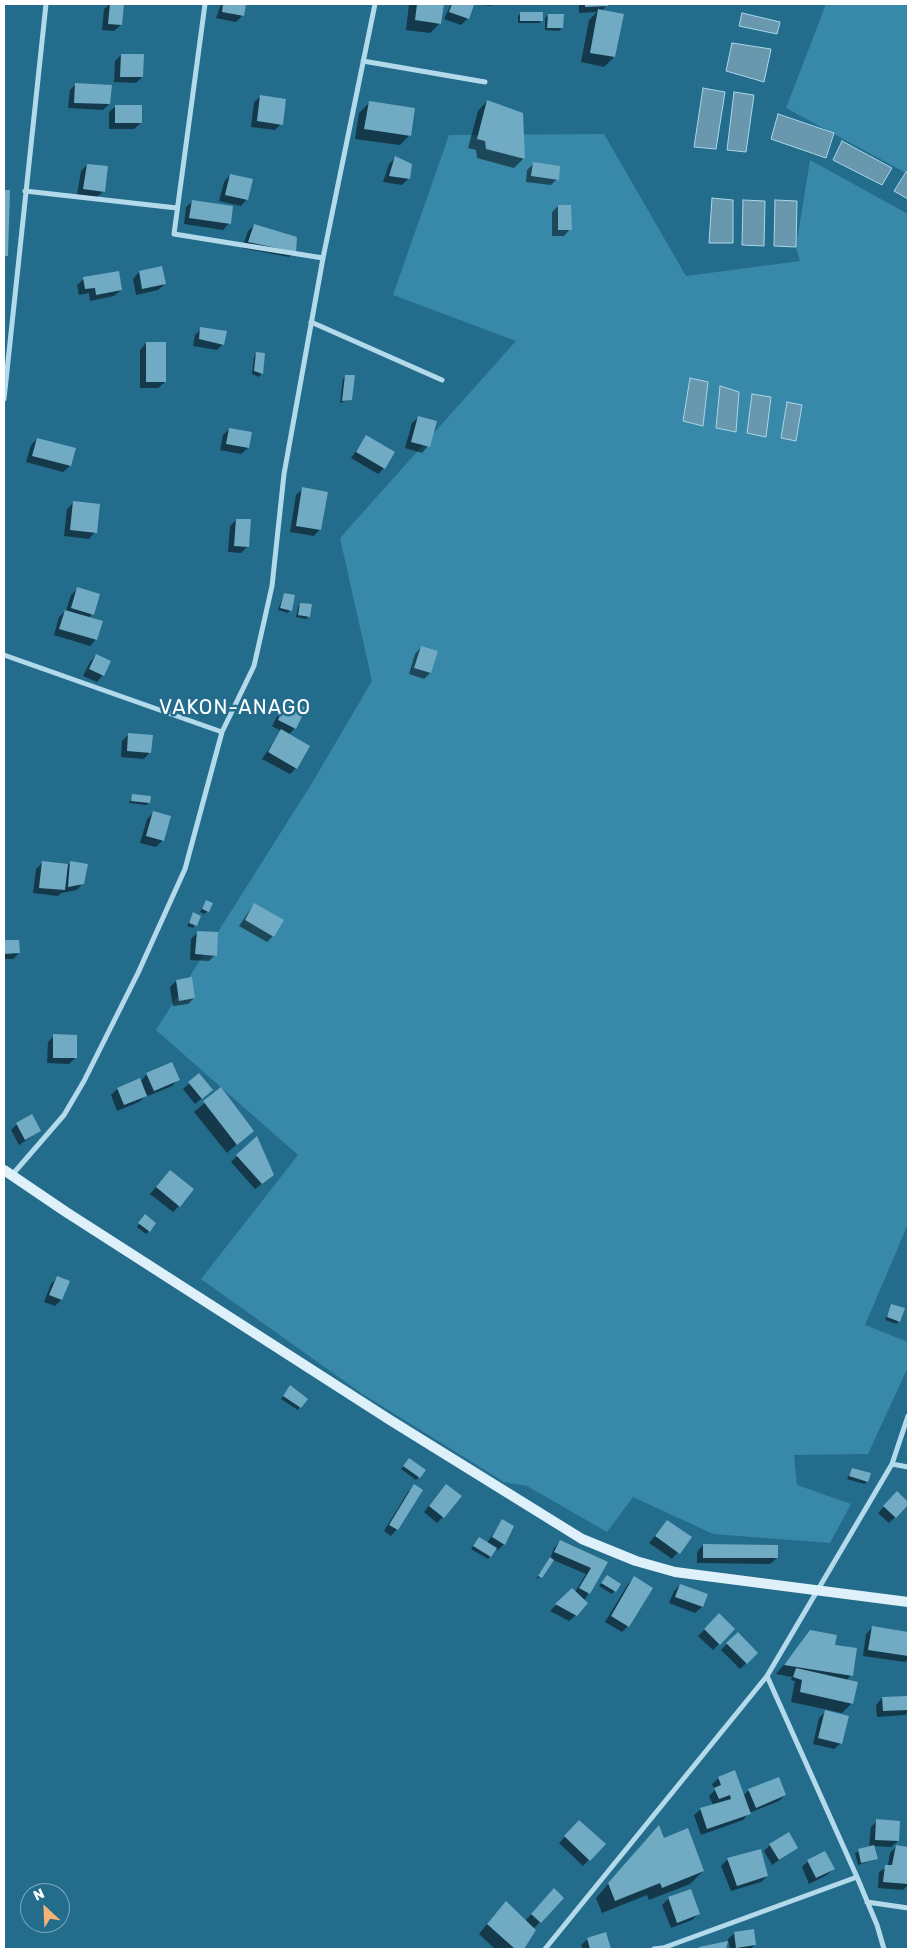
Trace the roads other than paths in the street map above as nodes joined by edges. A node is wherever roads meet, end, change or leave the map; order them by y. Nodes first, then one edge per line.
1 (46, 4) edge
2 (205, 4) edge
3 (375, 4) edge
4 (363, 60) junction
5 (485, 82) dead end
6 (25, 191) junction
7 (177, 208) junction
8 (323, 258) junction
9 (311, 322) junction
10 (442, 380) dead end
11 (4, 399) edge
12 (4, 654) edge
13 (222, 732) junction
14 (8, 1172) edge
15 (908, 1416) edge
16 (892, 1464) junction
17 (908, 1467) edge
18 (818, 1591) junction
19 (908, 1602) edge
20 (766, 1676) junction
21 (857, 1877) junction
22 (867, 1902) junction
23 (908, 1908) edge
24 (545, 1949) edge
25 (654, 1949) edge
26 (663, 1949) edge
27 (884, 1949) edge

1 - 6 street
2 - 7 street
3 - 4 street
4 - 5 street
4 - 8 street
6 - 7 street
6 - 11 street
7 - 8 street
8 - 9 street
9 - 10 street
9 - 13 street
12 - 13 street
13 - 14 street
14 - 18 main road
15 - 16 street
16 - 17 street
16 - 18 street
18 - 19 main road
18 - 20 street
20 - 21 street
20 - 24 street
21 - 22 street
21 - 26 street
22 - 23 street
22 - 27 street
25 - 26 street

